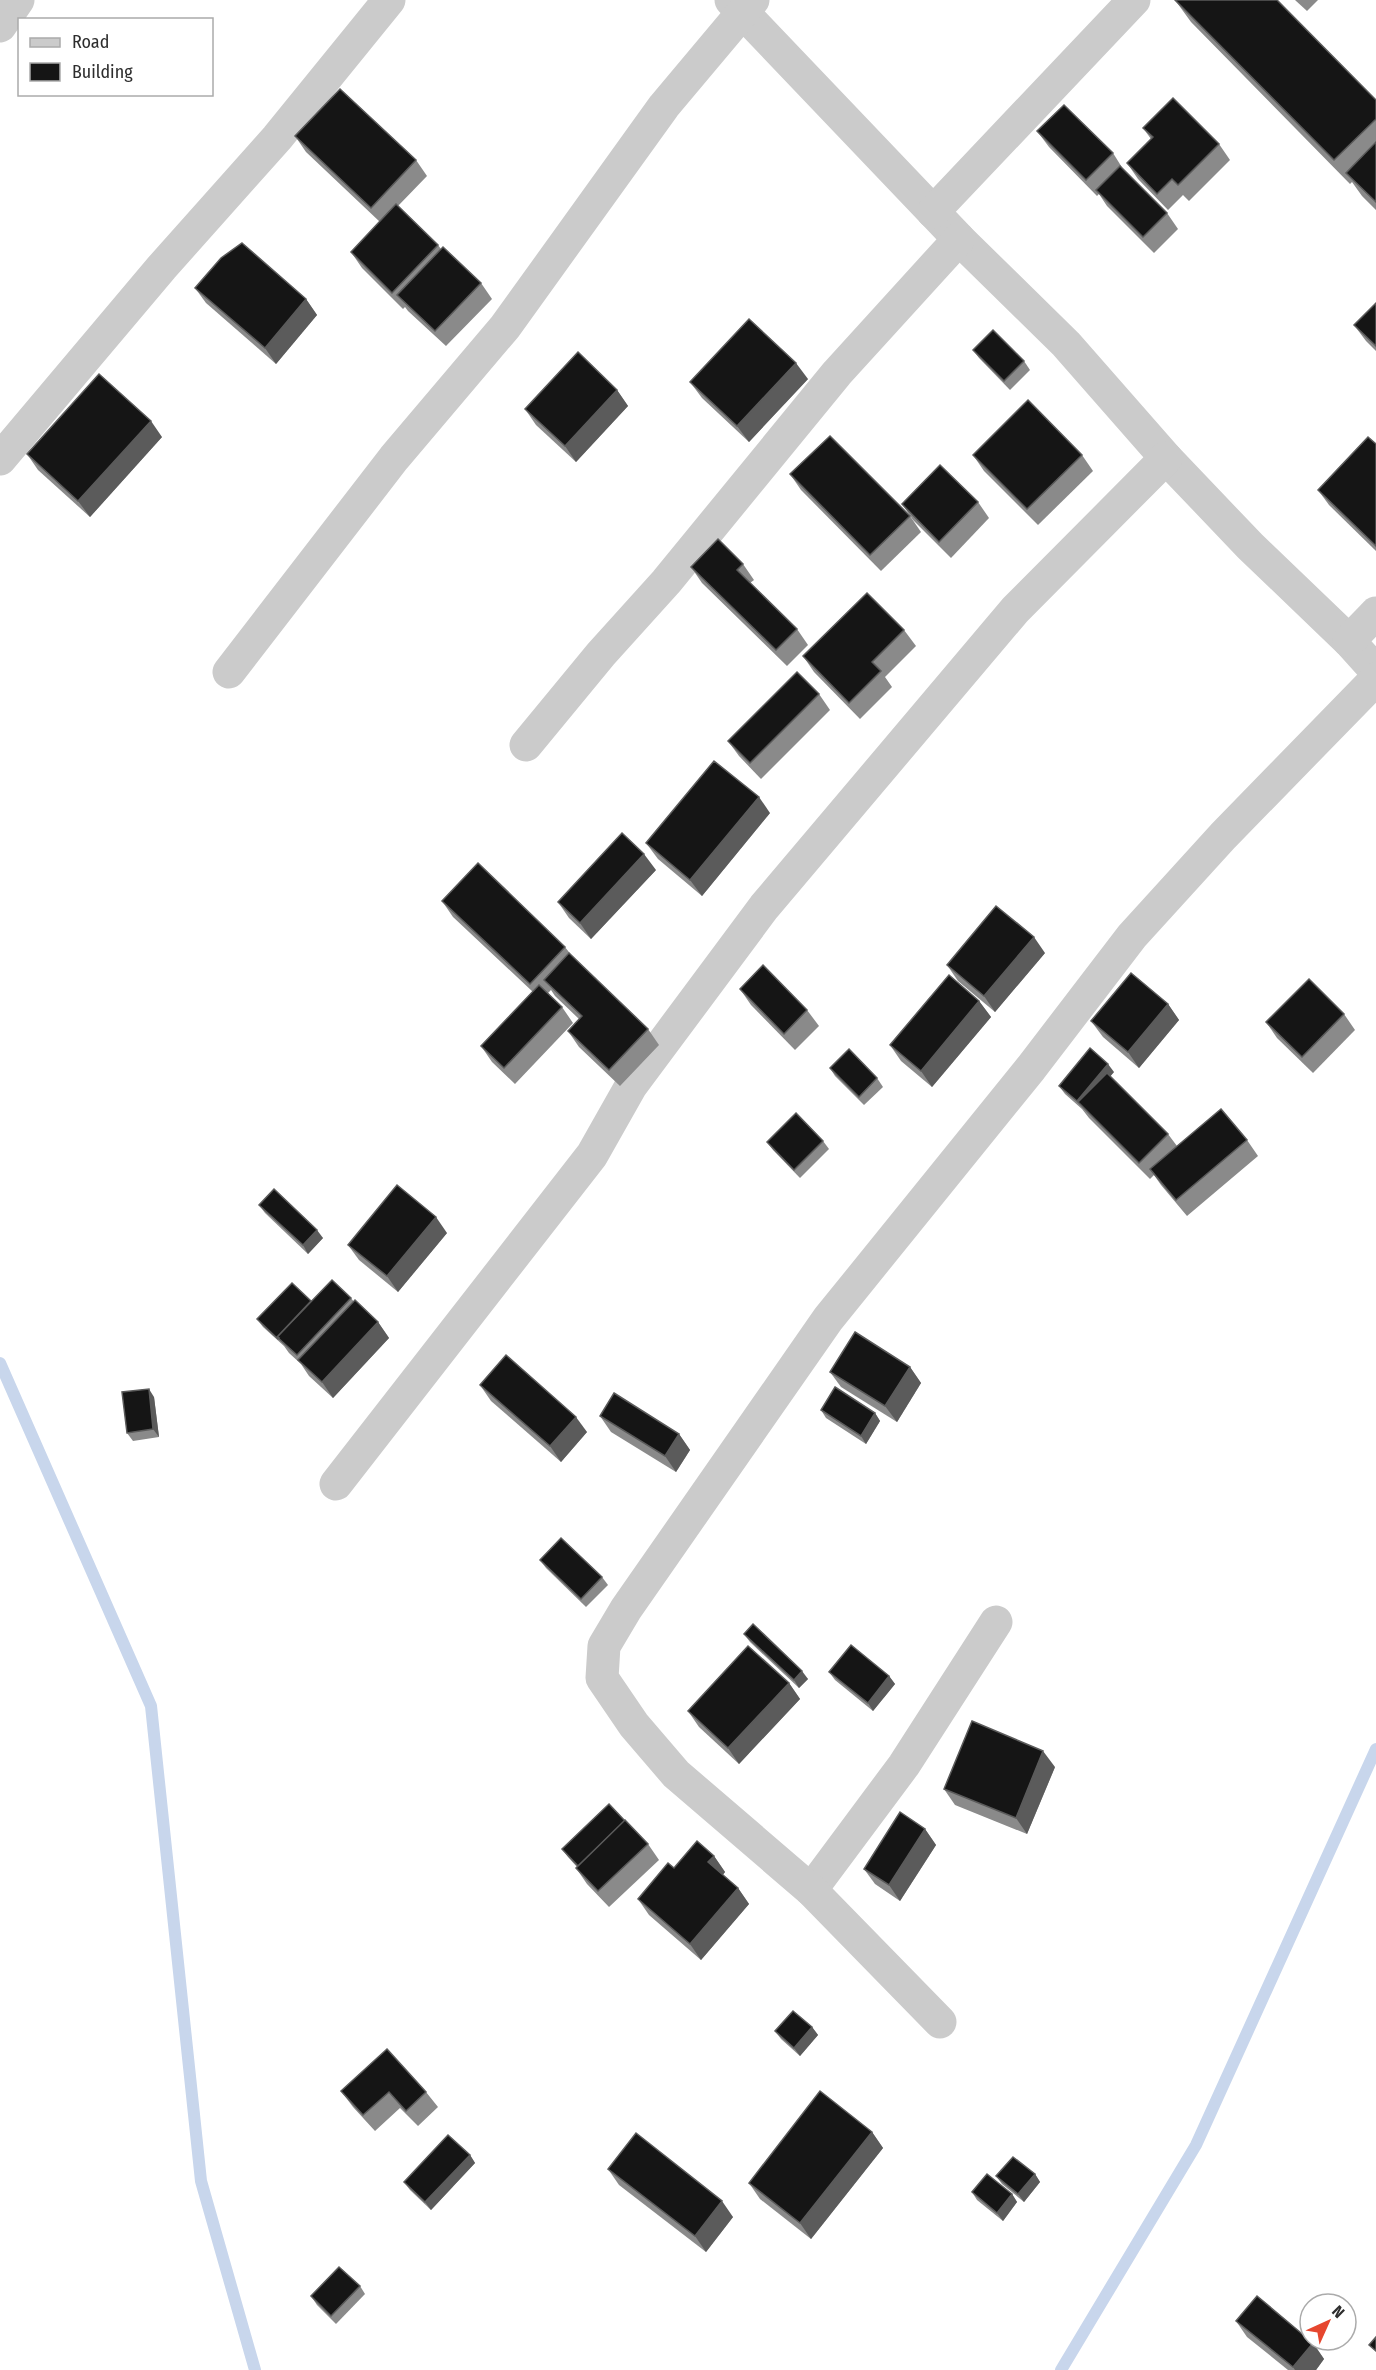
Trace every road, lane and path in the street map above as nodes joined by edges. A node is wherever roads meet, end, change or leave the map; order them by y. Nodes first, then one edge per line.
1 (18, 0) edge
2 (389, 0) edge
3 (1134, 0) edge
4 (742, 5) edge
5 (0, 26) edge
6 (933, 212) junction
7 (959, 239) junction
8 (1166, 458) junction
9 (0, 459) edge
10 (1376, 613) edge
11 (1349, 641) junction
12 (1376, 671) edge
13 (229, 672) dead end
14 (1376, 679) edge
15 (526, 745) dead end
16 (336, 1484) dead end
17 (996, 1622) dead end
18 (811, 1890) junction
19 (940, 2022) dead end

1 - 5 street
2 - 9 street
3 - 6 street
4 - 6 street
4 - 13 street
6 - 7 street
7 - 8 street
7 - 15 street
8 - 11 street
8 - 16 street
10 - 11 street
11 - 12 street
14 - 18 street
17 - 18 street
18 - 19 street

